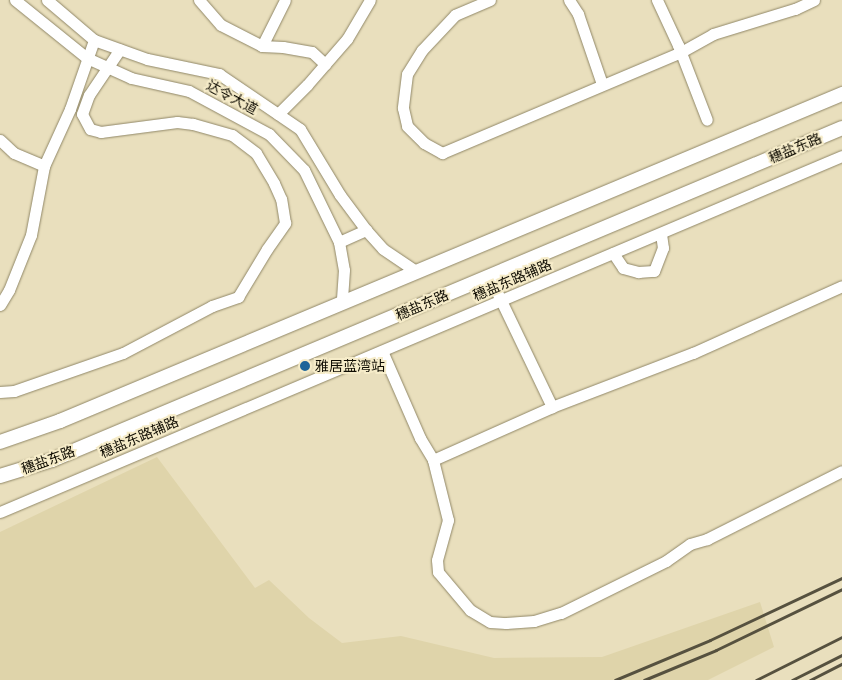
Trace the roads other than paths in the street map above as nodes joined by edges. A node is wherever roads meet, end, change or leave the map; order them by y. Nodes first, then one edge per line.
1 (15, 0) edge
2 (47, 0) edge
3 (200, 0) edge
4 (285, 0) edge
5 (370, 0) edge
6 (490, 0) edge
7 (569, 0) edge
8 (656, 0) edge
9 (814, 0) edge
10 (94, 40) junction
11 (262, 46) junction
12 (120, 49) junction
13 (681, 52) junction
14 (87, 58) junction
15 (325, 64) junction
16 (107, 67) junction
17 (602, 84) junction
18 (842, 94) edge
19 (278, 114) junction
20 (707, 120) dead end
21 (842, 128) edge
22 (0, 140) edge
23 (842, 156) edge
24 (44, 166) junction
25 (366, 230) junction
26 (662, 233) junction
27 (339, 242) junction
28 (613, 253) junction
29 (416, 272) junction
30 (493, 275) junction
31 (842, 286) edge
32 (501, 300) junction
33 (342, 302) junction
34 (0, 305) edge
35 (382, 351) junction
36 (0, 392) edge
37 (552, 408) junction
38 (0, 442) edge
39 (433, 460) junction
40 (842, 471) edge
41 (0, 476) edge
42 (0, 512) edge

1 - 14 street, 达令大道
2 - 10 street, 达令大道
3 - 11 street
4 - 11 street
5 - 15 street
6 - 17 street
7 - 17 street
8 - 13 street
9 - 13 street
10 - 12 street, 达令大道
10 - 14 street
11 - 15 street
12 - 16 street
12 - 19 street, 达令大道
13 - 17 street
13 - 20 street
14 - 16 street, 达令大道
14 - 24 street
15 - 19 street
16 - 27 street, 达令大道
16 - 36 street
18 - 29 main road
19 - 25 street, 达令大道
21 - 30 main road, 穗盐东路
22 - 24 street
23 - 26 street, 穗盐东路辅路
24 - 34 street
25 - 27 street
25 - 29 street, 达令大道
26 - 28 street, 穗盐东路辅路
26 - 28 street
27 - 33 street, 达令大道
28 - 32 street, 穗盐东路辅路
29 - 33 main road
30 - 32 street
30 - 41 main road, 穗盐东路
31 - 37 street
32 - 35 street, 穗盐东路辅路
32 - 37 street
33 - 38 main road
35 - 39 street
35 - 42 street, 穗盐东路辅路
37 - 39 street
39 - 40 street

